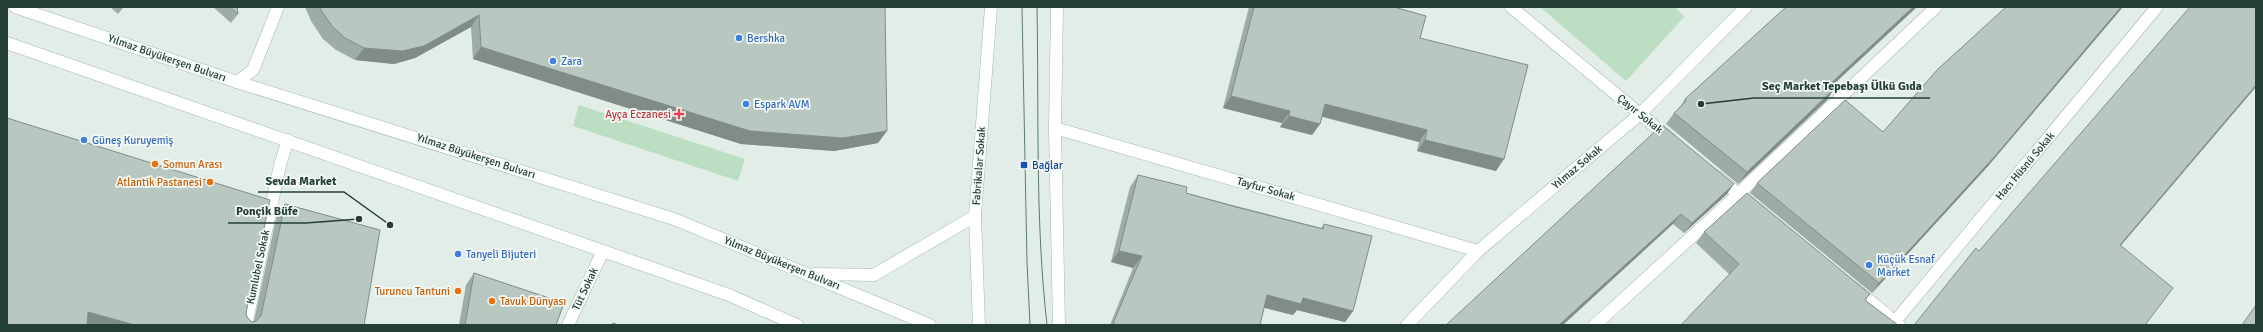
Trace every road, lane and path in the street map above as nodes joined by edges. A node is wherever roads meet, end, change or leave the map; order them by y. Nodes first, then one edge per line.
1 (15, 7) edge
2 (278, 7) edge
3 (991, 7) edge
4 (1057, 7) edge
5 (1511, 7) edge
6 (1746, 7) edge
7 (1936, 7) edge
8 (2157, 7) edge
9 (7, 43) edge
10 (237, 82) junction
11 (1640, 114) junction
12 (1055, 128) junction
13 (288, 140) junction
14 (1677, 144) edge
15 (1707, 169) edge
16 (1738, 194) junction
17 (1762, 214) edge
18 (975, 216) junction
19 (1478, 251) junction
20 (602, 253) junction
21 (809, 274) junction
22 (1846, 282) edge
23 (1895, 324) edge
24 (246, 325) edge
25 (568, 325) edge
26 (797, 325) edge
27 (930, 325) edge
28 (979, 325) edge
29 (1058, 325) edge
30 (1407, 325) edge
31 (1595, 325) edge

1 - 10 main road, Yılmaz Büyükerşen Bulvarı
2 - 10 main road
3 - 18 main road, Fabrikalar Sokak
4 - 12 main road
5 - 11 main road, Çayır Sokak
6 - 11 main road, Yılmaz Sokak
7 - 16 main road
8 - 23 main road, Hacı Hüsnü Sokak
9 - 13 main road
10 - 21 main road, Yılmaz Büyükerşen Bulvarı
11 - 14 main road, Çayır Sokak
11 - 19 main road, Yılmaz Sokak
12 - 19 main road, Tayfur Sokak
12 - 29 main road
13 - 20 main road
13 - 24 main road, Kumlubel Sokak
15 - 16 main road
16 - 17 main road
16 - 31 main road
18 - 21 main road
18 - 28 main road, Fabrikalar Sokak
19 - 30 main road, Yılmaz Sokak
20 - 25 main road, Tüt Sokak
20 - 26 main road
21 - 27 main road, Yılmaz Büyükerşen Bulvarı
22 - 23 main road

